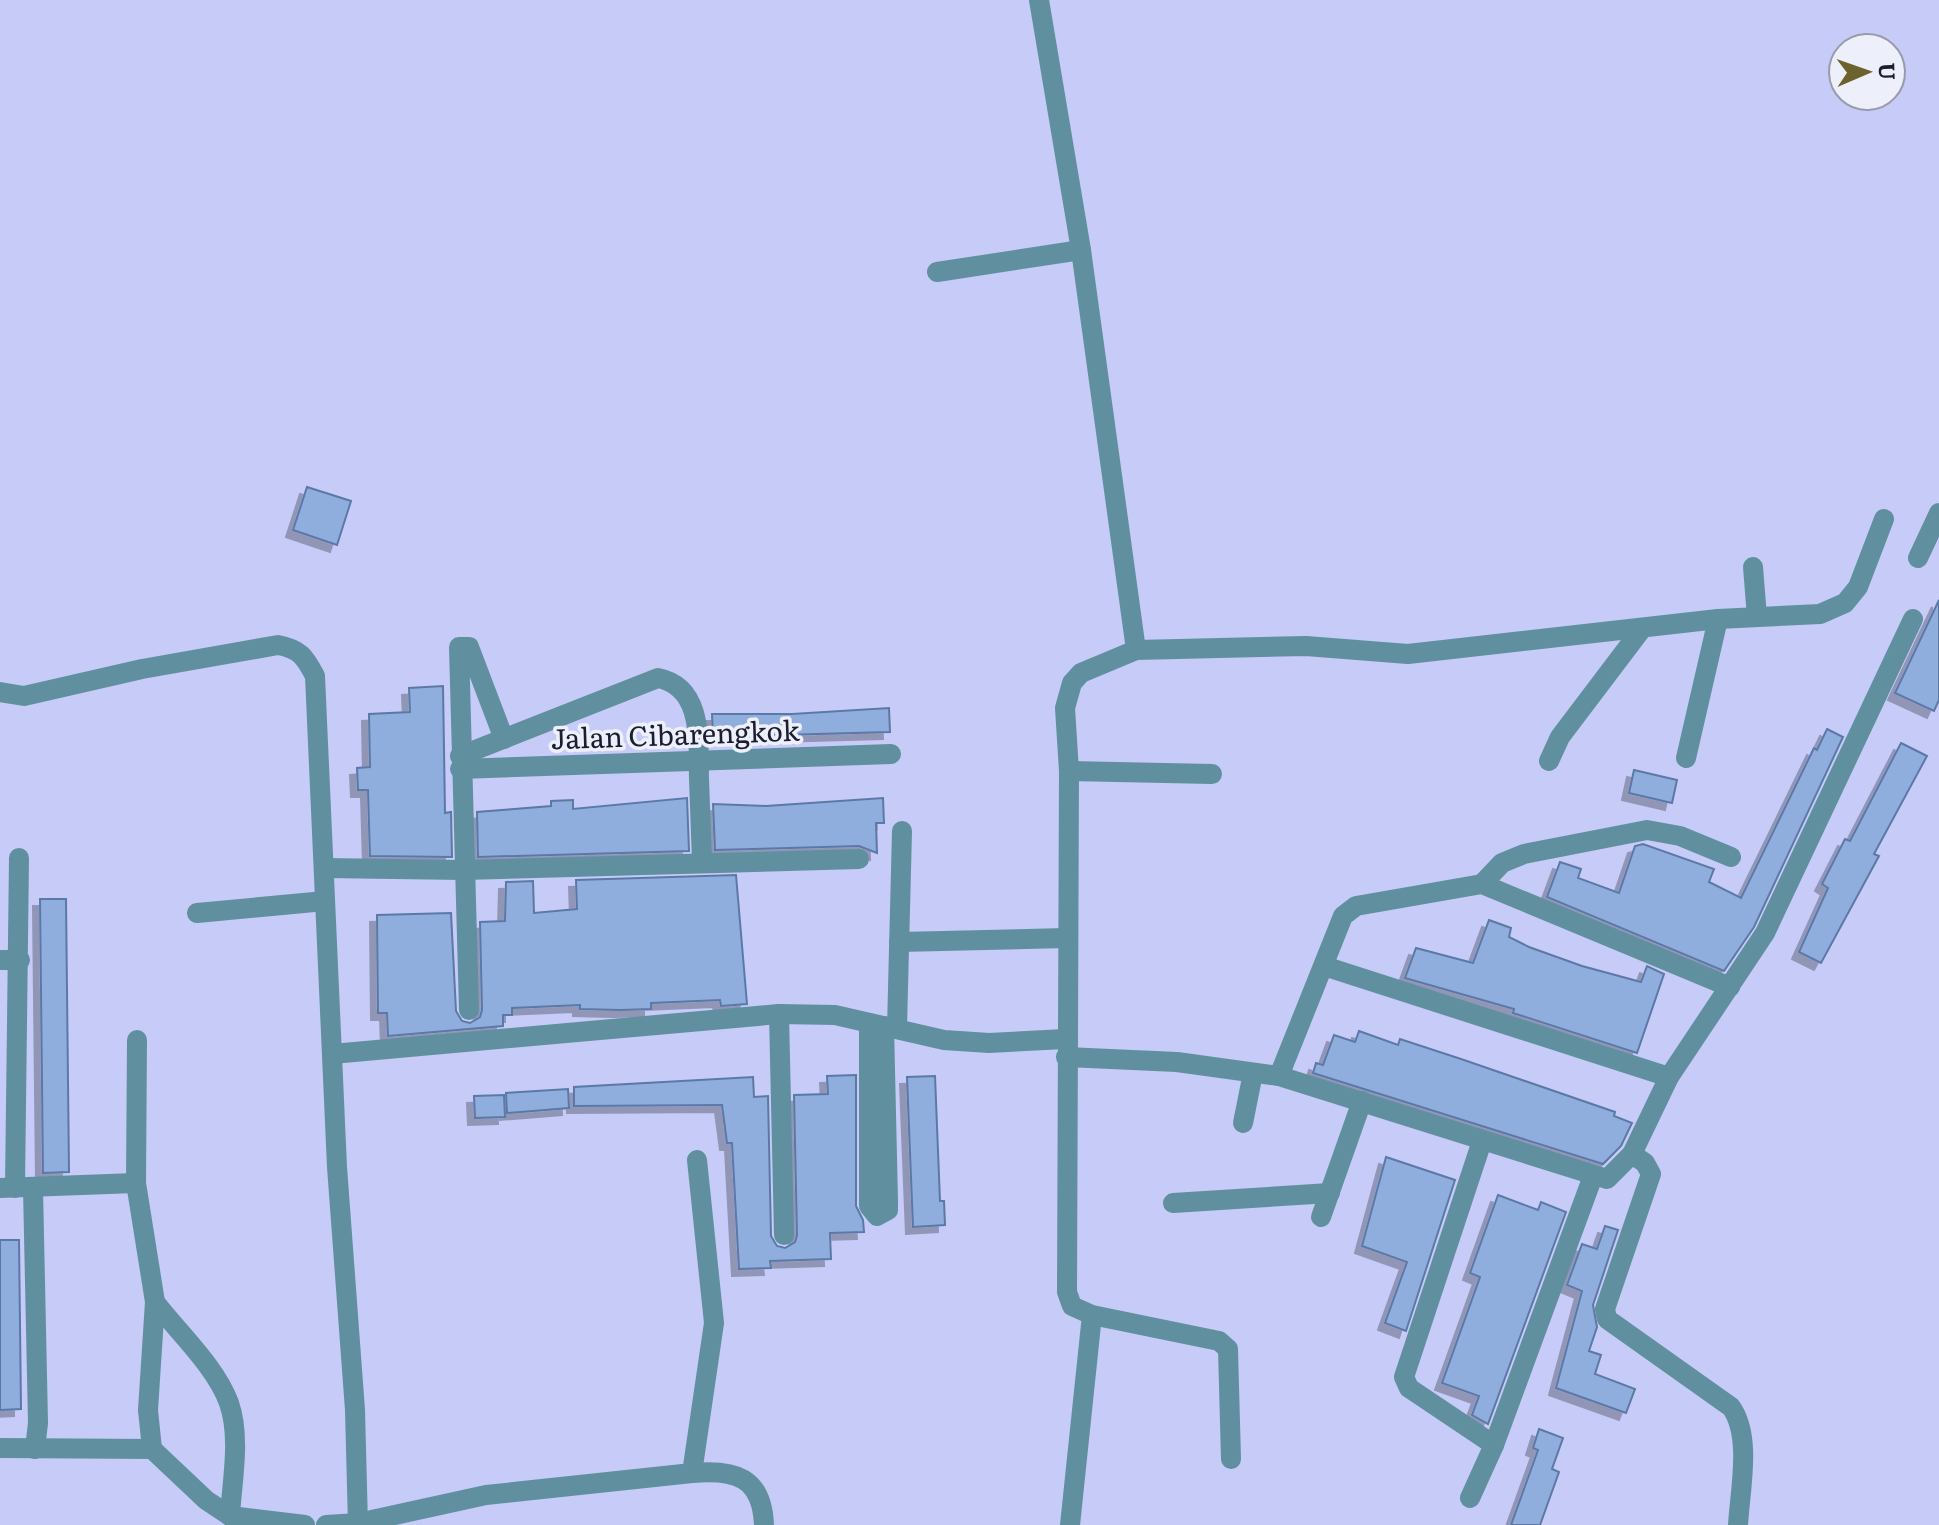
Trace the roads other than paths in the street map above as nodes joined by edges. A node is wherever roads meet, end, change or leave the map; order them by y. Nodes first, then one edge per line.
1 (1039, 0) edge
2 (1081, 250) junction
3 (937, 272) dead end
4 (1939, 513) edge
5 (1884, 519) dead end
6 (1918, 558) dead end
7 (1753, 567) dead end
8 (1757, 617) junction
9 (1718, 619) junction
10 (1913, 619) dead end
11 (1641, 630) junction
12 (1136, 650) junction
13 (0, 692) edge
14 (504, 739) junction
15 (891, 754) dead end
16 (1686, 758) dead end
17 (698, 760) junction
18 (1549, 761) dead end
19 (460, 763) junction
20 (1069, 771) junction
21 (1212, 774) dead end
22 (902, 831) dead end
23 (1731, 857) dead end
24 (19, 858) dead end
25 (859, 859) dead end
26 (702, 861) junction
27 (324, 868) junction
28 (463, 870) junction
29 (1482, 884) junction
30 (325, 901) junction
31 (197, 913) dead end
32 (1067, 938) junction
33 (899, 942) junction
34 (10, 960) edge
35 (1324, 966) junction
36 (1730, 987) junction
37 (469, 1010) dead end
38 (779, 1014) junction
39 (884, 1026) junction
40 (137, 1040) dead end
41 (1066, 1048) junction
42 (332, 1054) junction
43 (1253, 1073) junction
44 (1279, 1076) junction
45 (1669, 1077) junction
46 (1362, 1101) junction
47 (1243, 1123) dead end
48 (1482, 1141) junction
49 (1632, 1154) junction
50 (697, 1160) dead end
51 (1593, 1176) junction
52 (136, 1183) junction
53 (16, 1188) edge
54 (1330, 1193) junction
55 (1173, 1203) dead end
56 (1321, 1217) dead end
57 (784, 1235) dead end
58 (155, 1302) junction
59 (1092, 1315) junction
60 (1494, 1445) junction
61 (0, 1448) edge
62 (35, 1449) junction
63 (152, 1449) junction
64 (1231, 1459) dead end
65 (692, 1473) junction
66 (1470, 1498) dead end
67 (206, 1500) junction
68 (230, 1516) junction
69 (358, 1524) edge
70 (207, 1525) edge
71 (305, 1525) edge
72 (326, 1525) edge
73 (764, 1525) edge
74 (1070, 1525) edge
75 (1738, 1525) edge

1 - 2 street
2 - 3 street
2 - 12 street
4 - 6 street
5 - 8 street
7 - 8 street
8 - 9 street
9 - 11 street
9 - 16 street
10 - 36 street
11 - 12 street
11 - 18 street
12 - 20 street
13 - 27 street
14 - 17 street
14 - 19 street
14 - 19 street
15 - 17 street, Jalan Cibarengkok
17 - 19 street, Jalan Cibarengkok
17 - 26 street
19 - 28 street
20 - 21 street
20 - 32 street
22 - 33 street
23 - 29 street
24 - 34 street
25 - 26 street
26 - 28 street
27 - 28 street
27 - 30 street
28 - 37 street
29 - 35 street
29 - 36 street
30 - 31 street
30 - 42 street
32 - 33 street
32 - 41 street
33 - 39 street
34 - 53 street
35 - 44 street
35 - 45 street
36 - 45 street
38 - 39 street
38 - 42 street
38 - 57 street
39 - 39 street
39 - 41 street
40 - 52 street
41 - 43 street
41 - 59 street
42 - 69 street
43 - 44 street
43 - 47 street
44 - 46 street
45 - 49 street
46 - 48 street
46 - 54 street
48 - 51 street
48 - 60 street
49 - 51 street
49 - 75 street
50 - 65 street
51 - 60 street
52 - 53 street
52 - 58 street
53 - 62 street
54 - 55 street
54 - 56 street
58 - 63 street
58 - 68 street
59 - 64 street
59 - 74 street
60 - 66 street
61 - 62 street
62 - 63 street
63 - 67 street
65 - 69 street
65 - 73 street
67 - 68 street
67 - 70 street
68 - 71 street
69 - 72 street

